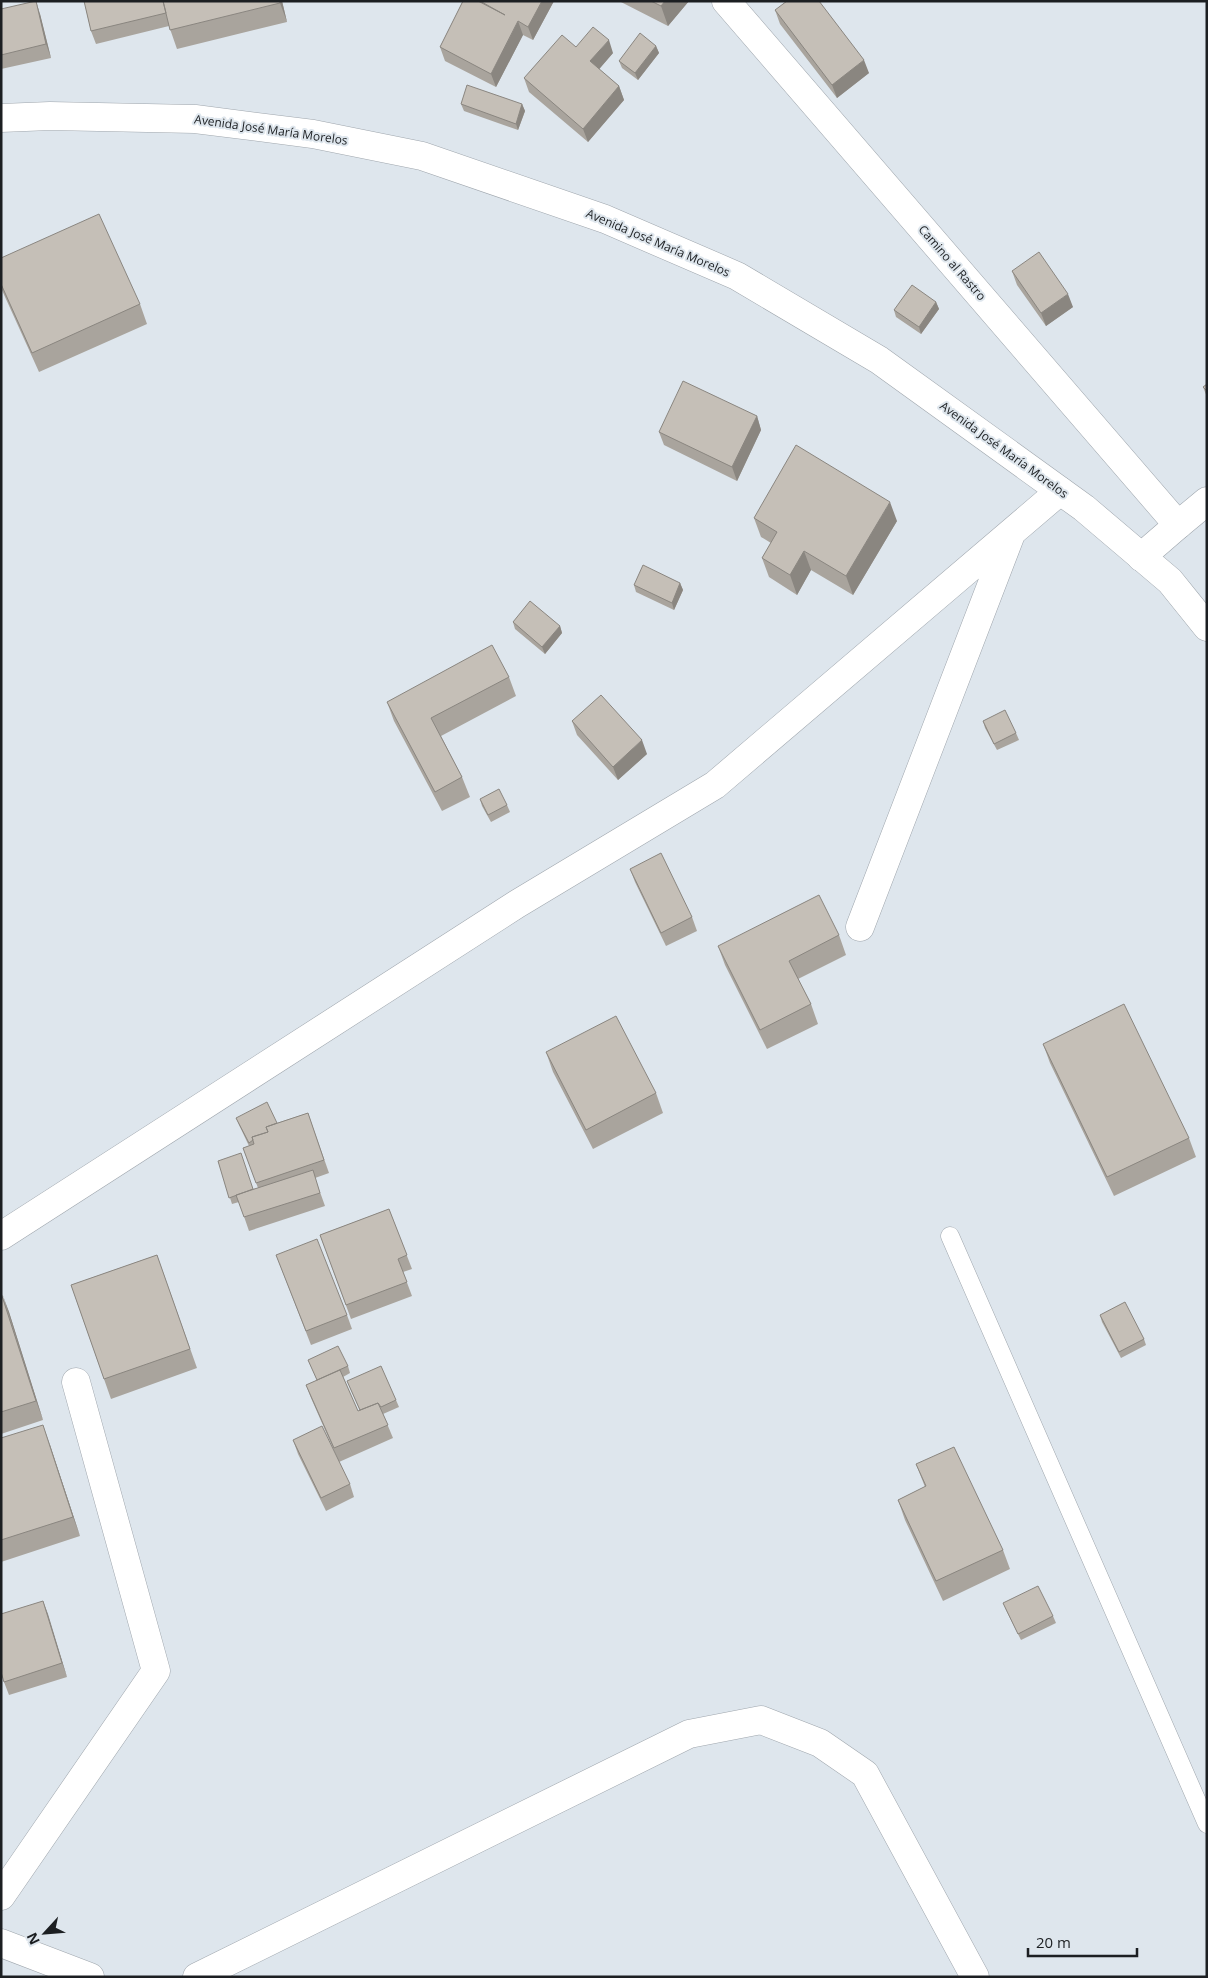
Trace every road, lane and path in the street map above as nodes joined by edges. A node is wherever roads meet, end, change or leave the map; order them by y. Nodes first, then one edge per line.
1 (726, 1) edge
2 (1, 118) edge
3 (1060, 490) junction
4 (1207, 501) edge
5 (1178, 525) junction
6 (1012, 532) junction
7 (1141, 557) junction
8 (1207, 627) edge
9 (860, 927) dead end
10 (1, 1236) edge
11 (950, 1236) dead end
12 (76, 1382) dead end
13 (1207, 1824) edge
14 (1, 1896) edge
15 (1, 1942) edge
16 (90, 1977) edge
17 (198, 1977) edge
18 (975, 1977) edge

1 - 5 street, Camino al Rastro
2 - 3 street, Avenida José María Morelos
3 - 6 street
3 - 7 street, Avenida José María Morelos
4 - 5 street
5 - 7 street
6 - 9 street
6 - 10 street
7 - 8 street, Avenida José María Morelos
11 - 13 lane
12 - 14 street
15 - 16 street
17 - 18 street

